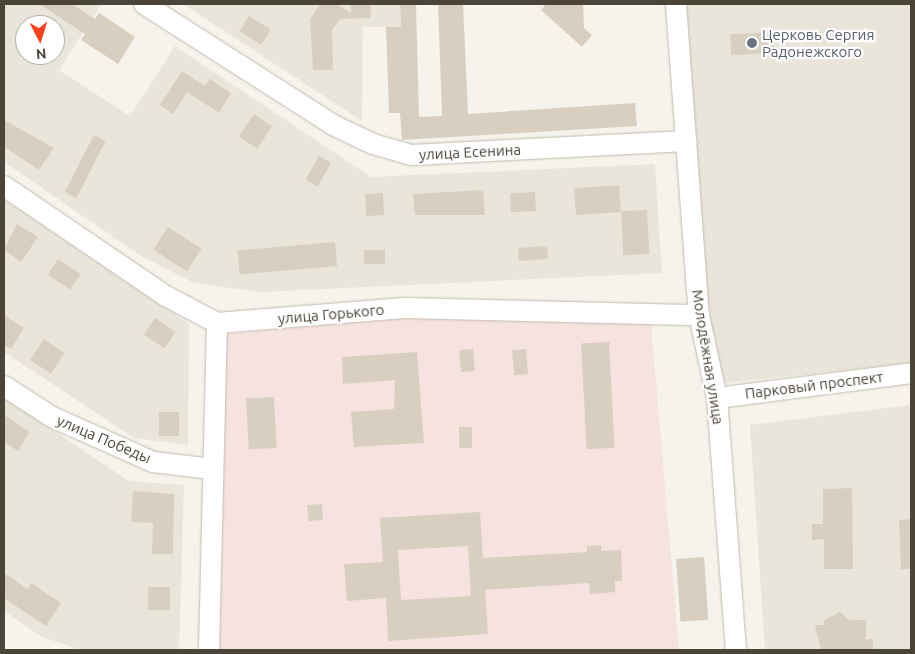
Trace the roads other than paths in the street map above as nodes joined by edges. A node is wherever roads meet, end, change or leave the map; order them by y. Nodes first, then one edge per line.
1 (144, 4) edge
2 (676, 4) edge
3 (687, 141) junction
4 (4, 186) edge
5 (699, 315) junction
6 (217, 323) junction
7 (911, 373) edge
8 (4, 386) edge
9 (717, 398) junction
10 (213, 469) junction
11 (209, 650) edge
12 (736, 650) edge

1 - 3 street, улица Есенина
2 - 3 street, Молодёжная улица
3 - 5 street, Молодёжная улица
4 - 6 street
5 - 6 street, улица Горького
5 - 9 street, Молодёжная улица
6 - 10 street
7 - 9 street, Парковый проспект
8 - 10 street, улица Победы
9 - 12 street, Молодёжная улица
10 - 11 street

